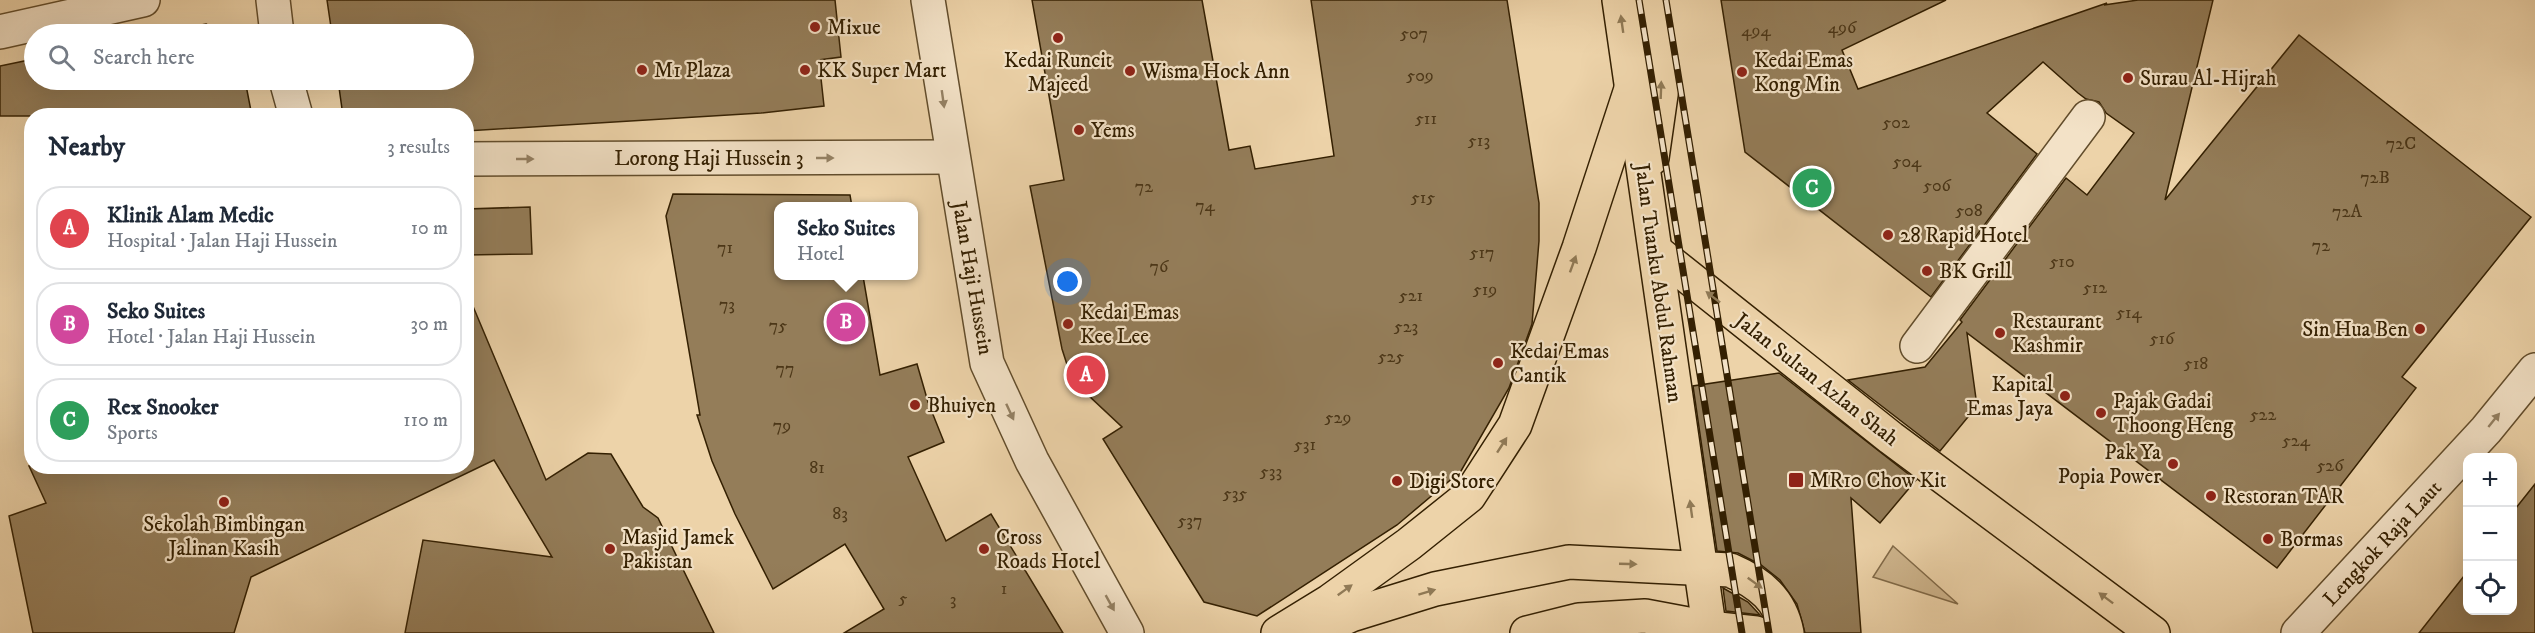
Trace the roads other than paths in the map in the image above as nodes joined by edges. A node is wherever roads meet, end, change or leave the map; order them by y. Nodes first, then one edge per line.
1 (143, 0) edge
2 (273, 0) edge
3 (928, 0) edge
4 (1618, 0) edge
5 (1649, 0) edge
6 (36, 24) edge
7 (277, 24) edge
8 (24, 27) edge
9 (0, 32) edge
10 (1631, 88) junction
11 (289, 90) edge
12 (294, 108) edge
13 (2088, 117) dead end
14 (952, 157) junction
15 (474, 159) edge
16 (1647, 189) junction
17 (1657, 252) junction
18 (1917, 346) dead end
19 (2535, 370) edge
20 (1700, 567) junction
21 (1709, 631) edge
22 (1127, 633) edge
23 (1278, 633) edge
24 (1313, 633) edge
25 (1527, 633) edge
26 (1756, 633) edge
27 (1787, 633) edge
28 (2153, 633) edge
29 (2298, 633) edge

1 - 6 street
2 - 7 street
3 -> 14 street, Jalan Haji Hussein
10 -> 4 main road, Jalan Tuanku Abdul Rahman
16 -> 5 main road
8 - 9 street
10 - 16 main road, Jalan Tuanku Abdul Rahman
23 -> 10 main road
11 - 12 street
13 - 18 street
15 -> 14 street, Lorong Haji Hussein 3
14 -> 22 street, Jalan Haji Hussein
16 - 17 main road, Jalan Tuanku Abdul Rahman
20 -> 17 main road, Jalan Tuanku Abdul Rahman
28 -> 17 main road, Jalan Sultan Azlan Shah
29 -> 19 street, Lengkok Raja Laut
20 - 21 main road, Jalan Tuanku Abdul Rahman
24 -> 20 main road
20 -> 27 main road
21 - 25 main road
21 - 26 main road

